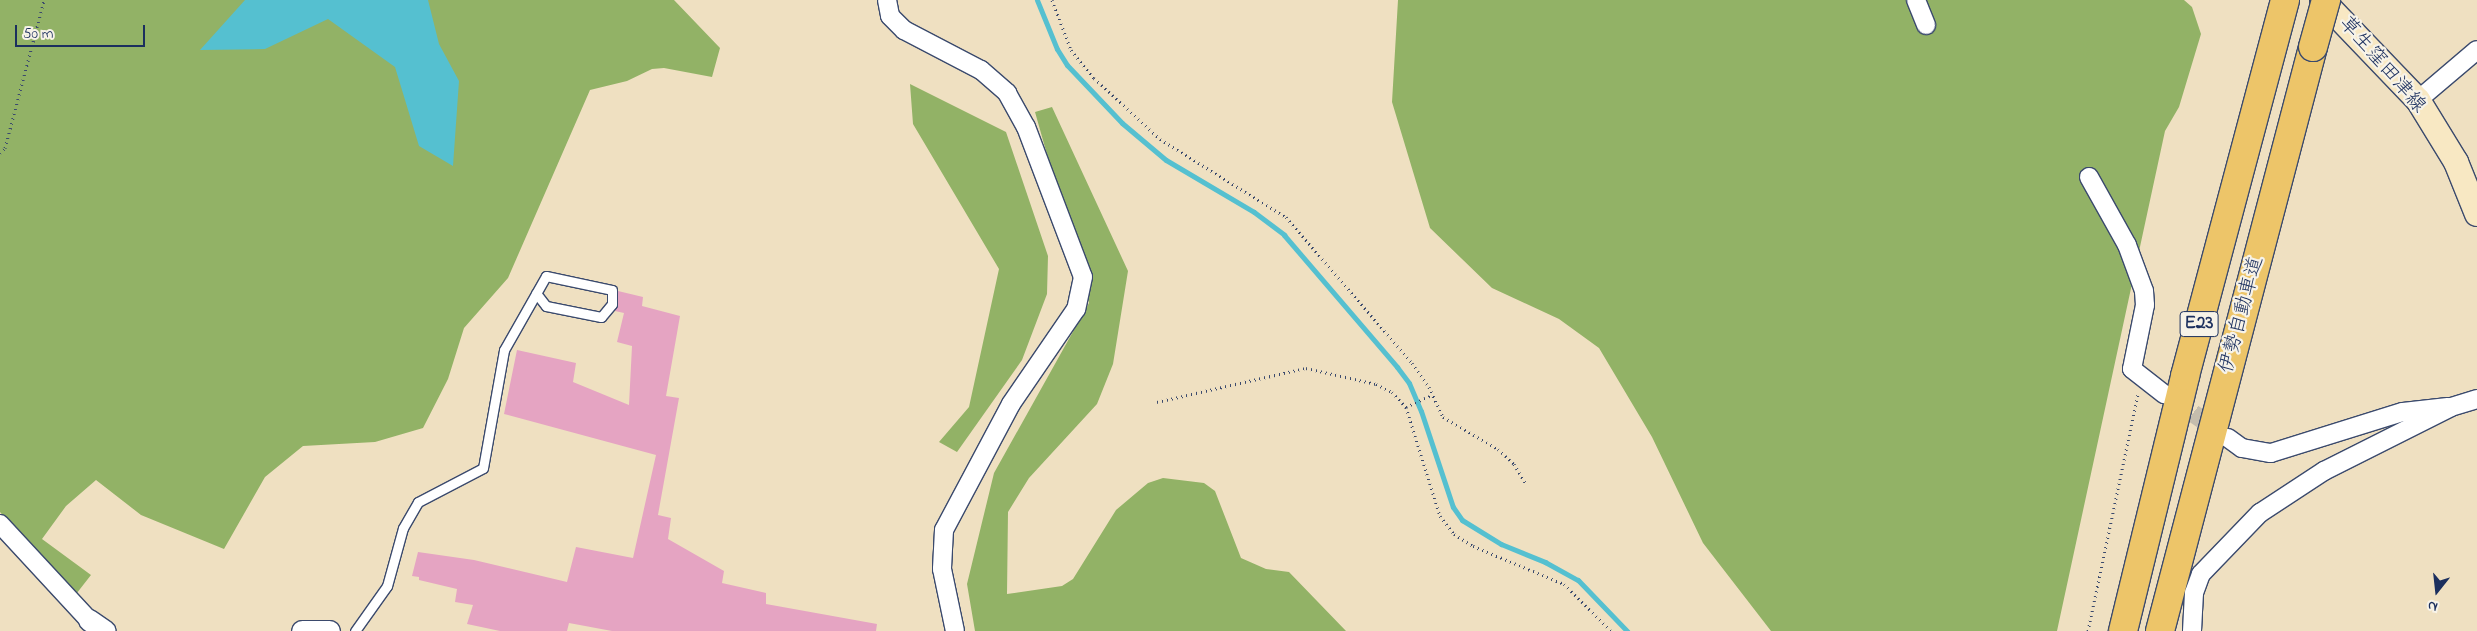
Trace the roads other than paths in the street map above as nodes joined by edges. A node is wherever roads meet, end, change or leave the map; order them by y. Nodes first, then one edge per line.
1 (887, 0) edge
2 (1916, 0) edge
3 (2324, 0) edge
4 (2282, 9) edge
5 (1926, 25) dead end
6 (2477, 50) edge
7 (2418, 100) junction
8 (2089, 177) dead end
9 (2477, 214) edge
10 (536, 293) junction
11 (2164, 394) tunnel mouth
12 (2477, 398) edge
13 (2451, 407) junction
14 (2228, 438) tunnel mouth
15 (0, 524) edge
16 (97, 626) edge
17 (302, 631) edge
18 (329, 631) edge
19 (355, 631) edge
20 (955, 631) edge
21 (2123, 631) edge
22 (2160, 631) edge
23 (2192, 631) edge

1 - 20 street
2 - 5 street
3 - 7 main road, 草生窪田津線
3 - 22 highway, 伊勢自動車道 / E23, bridge
4 - 21 highway, 伊勢自動車道 / E23
6 - 7 street
7 - 9 main road, 草生窪田津線
8 - 11 street
10 - 10 lane
10 - 19 lane
12 - 13 street
13 - 14 street
13 - 23 street
15 - 16 street
17 - 18 street

